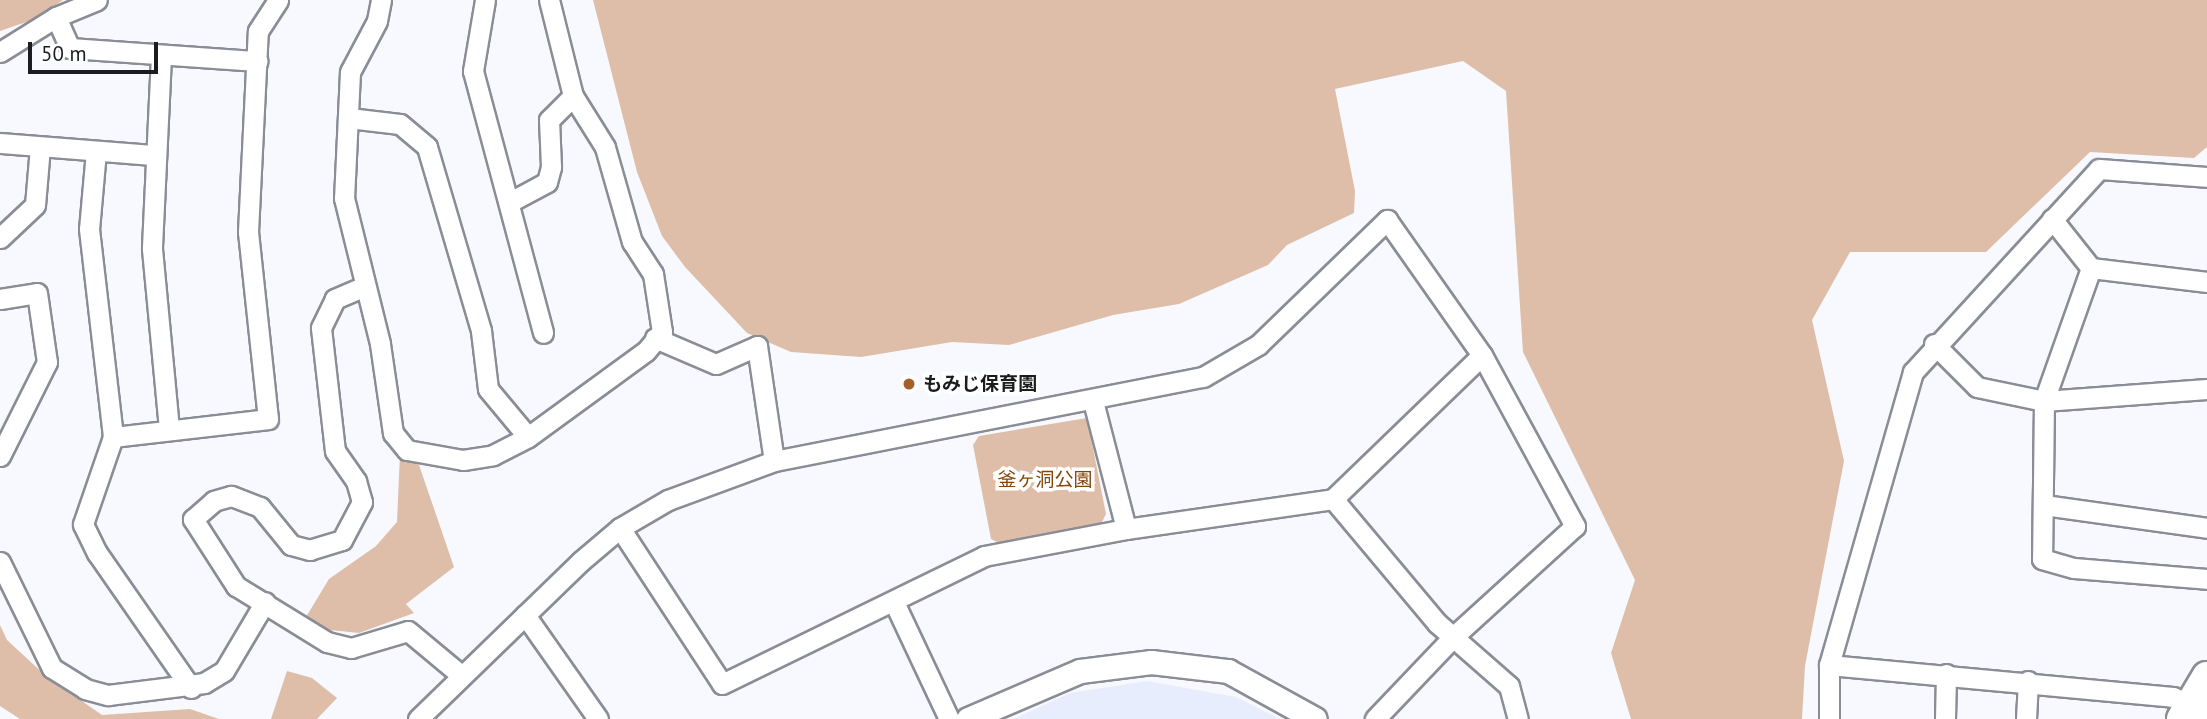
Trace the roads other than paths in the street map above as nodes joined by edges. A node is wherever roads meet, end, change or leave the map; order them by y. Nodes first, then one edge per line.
1 (97, 0) edge
2 (278, 0) edge
3 (381, 0) edge
4 (485, 0) edge
5 (549, 0) edge
6 (56, 17) junction
7 (0, 52) edge
8 (161, 57) junction
9 (258, 61) junction
10 (573, 96) junction
11 (349, 118) junction
12 (0, 143) edge
13 (40, 147) junction
14 (96, 151) junction
15 (153, 155) junction
16 (2207, 177) edge
17 (510, 202) junction
18 (2052, 219) junction
19 (0, 238) edge
20 (2091, 268) junction
21 (2207, 282) edge
22 (365, 286) junction
23 (0, 299) edge
24 (542, 333) dead end
25 (655, 338) junction
26 (1934, 344) junction
27 (1482, 355) junction
28 (2207, 389) edge
29 (1093, 401) junction
30 (2044, 401) junction
31 (169, 429) junction
32 (113, 438) junction
33 (528, 438) junction
34 (0, 456) edge
35 (774, 461) junction
36 (1333, 499) junction
37 (2044, 505) junction
38 (620, 528) junction
39 (2207, 528) edge
40 (1125, 529) junction
41 (0, 562) edge
42 (2207, 579) edge
43 (265, 602) junction
44 (894, 602) junction
45 (525, 615) junction
46 (1454, 636) junction
47 (1829, 665) junction
48 (1946, 674) junction
49 (462, 676) junction
50 (2207, 677) edge
51 (2028, 681) junction
52 (191, 688) junction
53 (2193, 712) edge
54 (418, 719) edge
55 (598, 719) edge
56 (949, 719) edge
57 (968, 719) edge
58 (1315, 719) edge
59 (1375, 719) edge
60 (1518, 719) edge
61 (1829, 719) edge
62 (1945, 719) edge
63 (2026, 719) edge

1 - 6 street
2 - 9 street
3 - 11 street
4 - 17 street
5 - 10 street
6 - 7 street
6 - 8 street
8 - 9 street
8 - 15 street
9 - 31 street
10 - 17 street
10 - 25 street
11 - 22 street
11 - 33 street
12 - 13 street
13 - 14 street
13 - 19 street
14 - 15 street
14 - 32 street
15 - 31 street
16 - 18 street
17 - 24 street
18 - 20 street
18 - 26 street
20 - 21 street
20 - 30 street
22 - 33 street
22 - 43 street
23 - 34 street
25 - 33 street
25 - 35 street
26 - 30 street
26 - 47 street
27 - 29 street
27 - 36 street
27 - 46 street
28 - 30 street
29 - 35 street
29 - 40 street
30 - 37 street
31 - 32 street
32 - 52 street
35 - 38 street
36 - 40 street
36 - 46 street
37 - 39 street
37 - 42 street
38 - 44 street
38 - 45 street
40 - 44 street
41 - 52 street
43 - 49 street
43 - 52 street
44 - 56 street
45 - 49 street
45 - 55 street
46 - 59 street
46 - 60 street
47 - 48 street
47 - 61 street
48 - 51 street
48 - 62 street
49 - 54 street
50 - 53 main road
51 - 53 street
51 - 63 street
57 - 58 street

